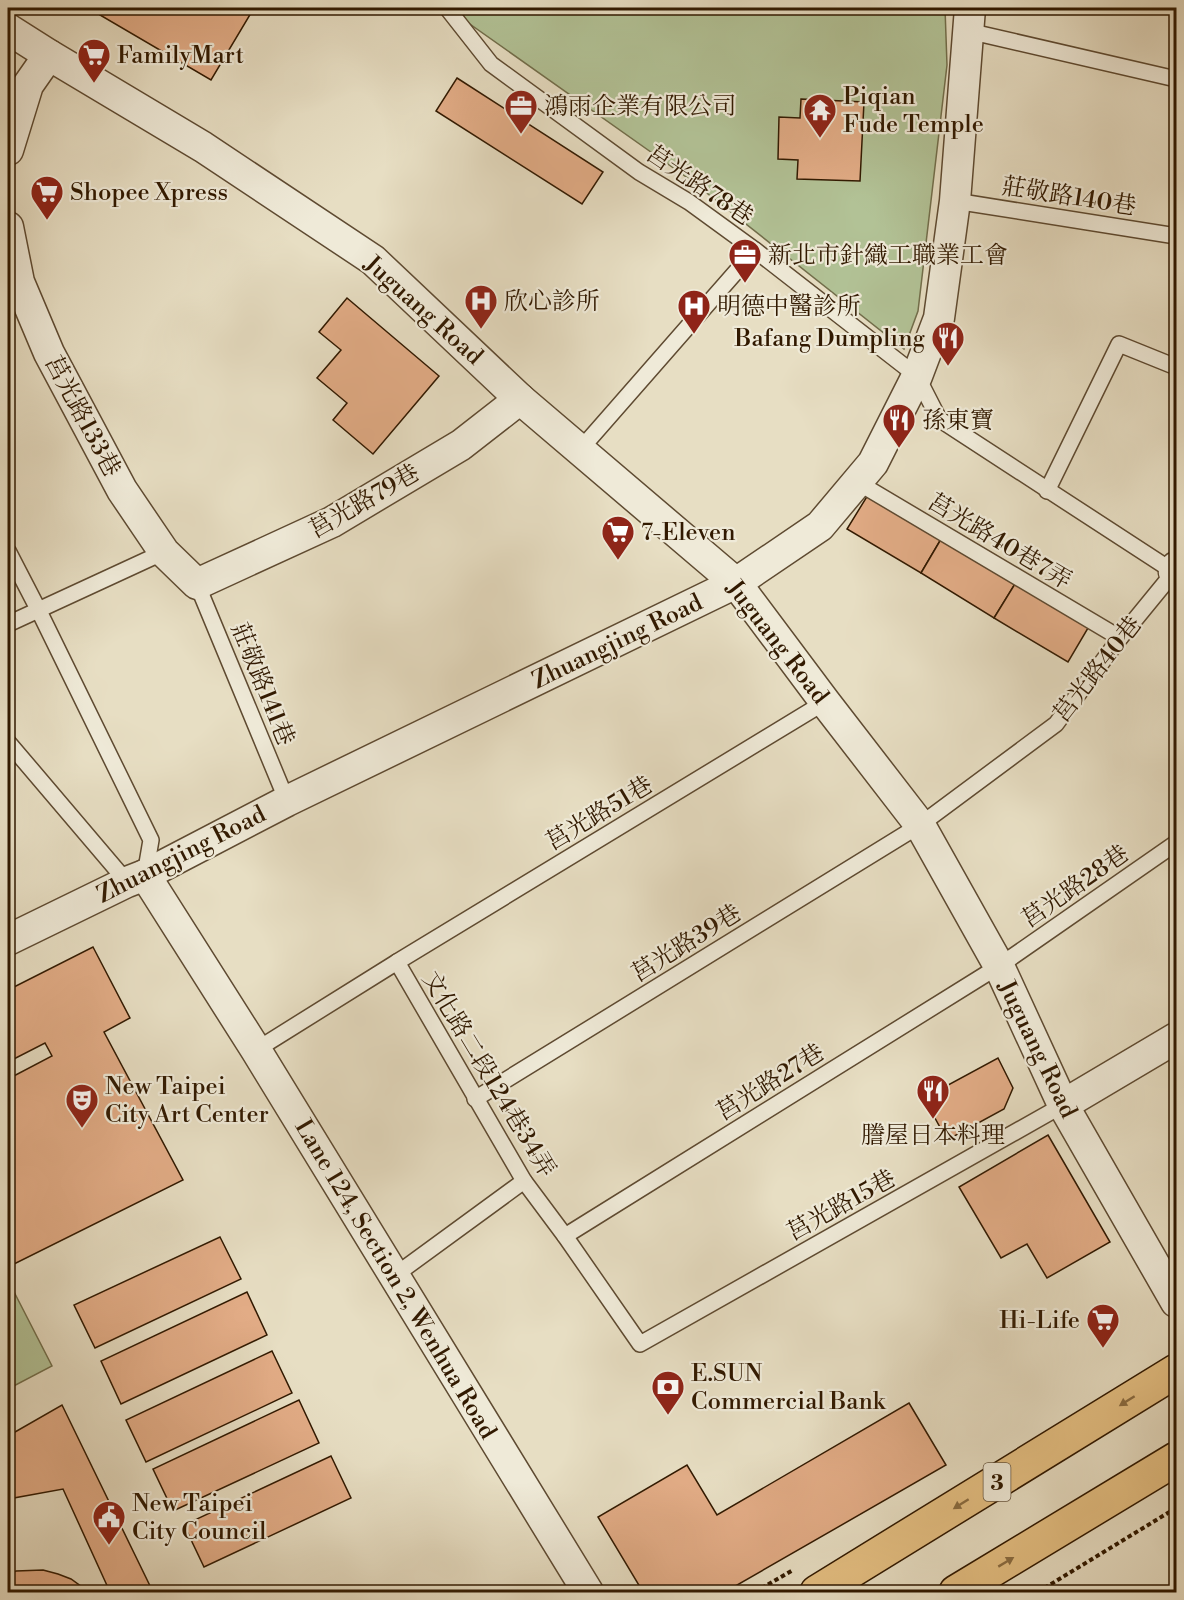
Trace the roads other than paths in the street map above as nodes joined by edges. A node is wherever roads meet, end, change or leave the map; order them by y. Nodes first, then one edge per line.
1 (447, 8) edge
2 (969, 19) edge
3 (8, 29) edge
4 (49, 55) junction
5 (1176, 79) edge
6 (8, 150) edge
7 (955, 201) junction
8 (8, 227) edge
9 (1176, 236) edge
10 (755, 250) junction
11 (1176, 367) edge
12 (917, 376) junction
13 (520, 399) junction
14 (579, 451) junction
15 (857, 482) junction
16 (1047, 491) junction
17 (8, 551) edge
18 (164, 552) junction
19 (1176, 571) edge
20 (736, 583) junction
21 (197, 584) junction
22 (39, 609) junction
23 (8, 624) edge
24 (1120, 638) junction
25 (825, 702) junction
26 (8, 742) edge
27 (12, 758) edge
28 (287, 801) junction
29 (920, 825) junction
30 (1176, 843) edge
31 (136, 878) junction
32 (8, 940) edge
33 (397, 962) junction
34 (999, 966) junction
35 (1176, 1038) edge
36 (256, 1050) junction
37 (475, 1099) junction
38 (1063, 1105) junction
39 (524, 1181) junction
40 (565, 1236) junction
41 (393, 1276) junction
42 (1176, 1302) edge
43 (640, 1344) joint
44 (1176, 1371) edge
45 (1176, 1460) edge
46 (588, 1593) edge
47 (817, 1593) edge
48 (956, 1593) edge

1 - 10 lane, 莒光路78巷
2 - 5 lane
2 - 7 street, Zhuangjing Road
3 - 4 street, Juguang Road
4 - 6 street
4 - 13 street, Juguang Road
7 - 9 lane, 莊敬路140巷
7 - 12 street, Zhuangjing Road
8 - 18 street, 莒光路133巷
10 - 12 lane
10 - 14 lane, 莒光路78巷
11 - 16 lane
12 - 15 street, Zhuangjing Road
12 - 16 lane
13 - 14 street, Juguang Road
13 - 21 street, 莒光路79巷
14 - 20 street, Juguang Road
15 - 20 street, Zhuangjing Road
15 - 24 lane, 莒光路40巷7弄
16 - 19 lane
17 - 22 lane
18 - 21 street, 莒光路133巷
18 - 22 lane
19 - 24 lane, 莒光路40巷
20 - 25 street, Juguang Road
20 - 28 street, Zhuangjing Road
21 - 28 lane, 莊敬路141巷
22 - 23 lane
22 - 31 lane
24 - 29 lane, 莒光路40巷
25 - 29 street, Juguang Road
25 - 33 lane, 莒光路51巷
26 - 27 lane
27 - 31 lane
28 - 31 street, Zhuangjing Road
29 - 34 street, Juguang Road
29 - 37 lane, 莒光路39巷
30 - 34 lane, 莒光路28巷
31 - 32 street, Zhuangjing Road
31 - 36 street, Lane 124, Section 2, Wenhua Road
33 - 36 lane, 文化路二段124巷34弄
33 - 37 lane, 文化路二段124巷34弄
34 - 38 street, Juguang Road
34 - 40 lane, 莒光路27巷
35 - 38 street
36 - 41 street, Lane 124, Section 2, Wenhua Road
37 - 39 lane, 文化路二段124巷34弄
38 - 42 street, Juguang Road
38 - 43 lane, 莒光路15巷
39 - 40 lane, 文化路二段124巷34弄
39 - 41 lane
40 - 43 lane, 文化路二段124巷34弄
41 - 46 street, Lane 124, Section 2, Wenhua Road
44 -> 47 main road, 3
48 -> 45 main road

